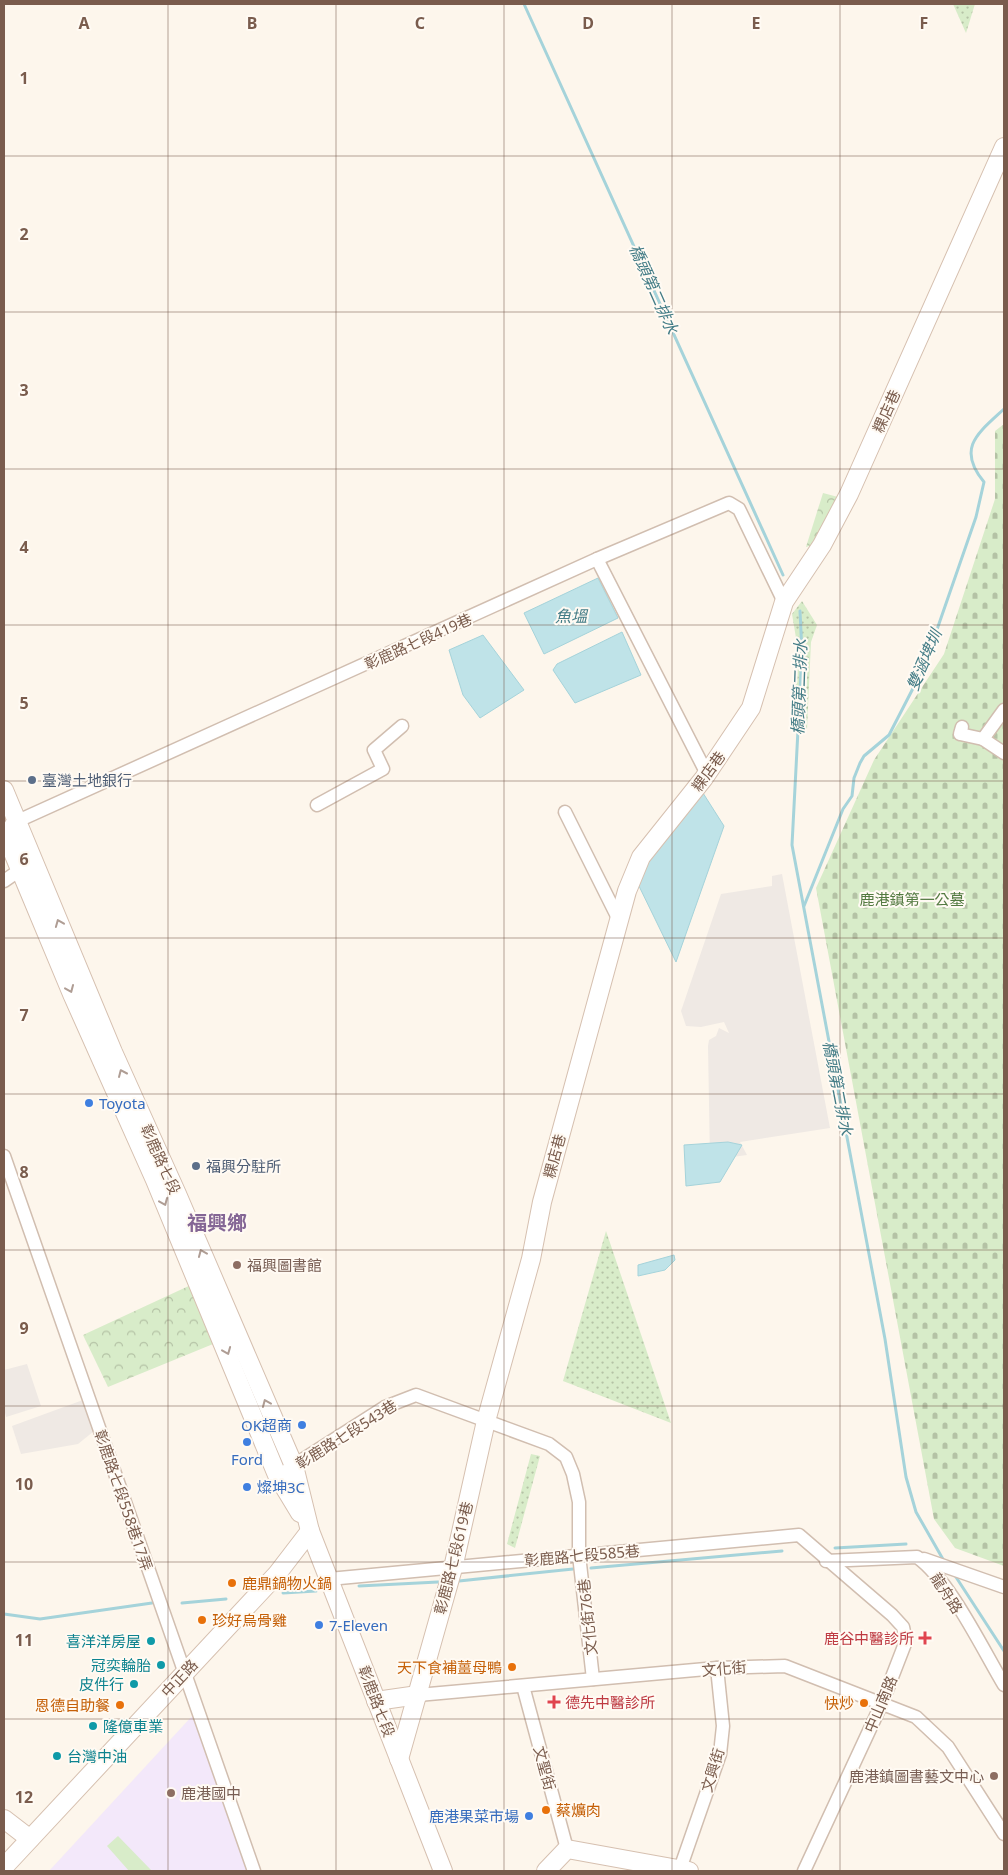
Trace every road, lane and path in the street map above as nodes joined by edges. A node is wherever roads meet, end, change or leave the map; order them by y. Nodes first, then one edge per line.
1 (1004, 147) edge
2 (597, 559) junction
3 (784, 602) junction
4 (1004, 710) edge
5 (402, 726) dead end
6 (960, 734) dead end
7 (983, 740) junction
8 (1004, 753) edge
9 (707, 774) junction
10 (4, 790) edge
11 (317, 805) dead end
12 (565, 812) dead end
13 (8, 827) edge
14 (26, 866) junction
15 (4, 881) edge
16 (618, 918) junction
17 (4, 1156) edge
18 (486, 1421) junction
19 (294, 1466) junction
20 (278, 1475) junction
21 (310, 1531) junction
22 (579, 1554) junction
23 (917, 1557) junction
24 (826, 1560) junction
25 (453, 1568) junction
26 (329, 1579) junction
27 (1004, 1587) edge
28 (717, 1668) junction
29 (185, 1672) junction
30 (593, 1679) junction
31 (523, 1686) junction
32 (1004, 1686) edge
33 (418, 1695) junction
34 (376, 1701) junction
35 (882, 1703) junction
36 (400, 1759) junction
37 (4, 1819) edge
38 (1004, 1834) edge
39 (30, 1839) junction
40 (567, 1849) junction
41 (4, 1867) edge
42 (685, 1870) edge
43 (254, 1871) edge
44 (443, 1871) edge
45 (546, 1871) edge
46 (804, 1871) edge

1 - 3 street, 粿店巷
2 - 3 street, 彰鹿路七段419巷
2 - 9 street
2 - 13 street, 彰鹿路七段419巷
3 - 9 street, 粿店巷
4 - 7 street
5 - 11 street
6 - 7 street
7 - 8 street
9 - 16 street, 粿店巷
10 - 13 street, 彰鹿路七段
12 - 16 street
13 - 14 street, 彰鹿路七段
14 - 15 street
19 -> 14 street, 彰鹿路七段
14 -> 20 street, 彰鹿路七段
16 - 18 street, 粿店巷
17 - 29 street, 彰鹿路七段558巷17弄
18 - 19 street, 彰鹿路七段543巷
18 - 22 street, 文化街76巷
18 - 25 street, 彰鹿路七段619巷
19 - 20 street, 彰鹿路七段543巷
19 - 21 street, 彰鹿路七段
20 - 21 street, 彰鹿路七段
21 - 26 street, 彰鹿路七段
21 - 29 street, 中正路
22 - 24 street, 彰鹿路七段585巷
22 - 25 street, 彰鹿路七段585巷
22 - 30 street, 文化街76巷
23 - 24 street
23 - 27 street
23 - 32 street, 龍舟路
24 - 35 street, 中山南路
25 - 26 street, 彰鹿路七段585巷
25 - 33 street, 彰鹿路七段619巷
26 - 34 street, 彰鹿路七段
28 - 30 street, 文化街
28 - 35 street, 文化街
28 - 42 street, 文興街
29 - 39 street, 中正路
29 - 43 street, 彰鹿路七段558巷17弄
30 - 31 street, 文化街
31 - 33 street, 文化街
31 - 40 street, 文聖街
33 - 34 street, 文化街
33 - 36 street, 彰鹿路七段619巷
34 - 36 street, 彰鹿路七段
35 - 38 street, 文化街
35 - 46 street, 中山南路
36 - 44 street, 彰鹿路七段
37 - 39 street
39 - 41 street, 中正路
40 - 42 street
40 - 45 street

